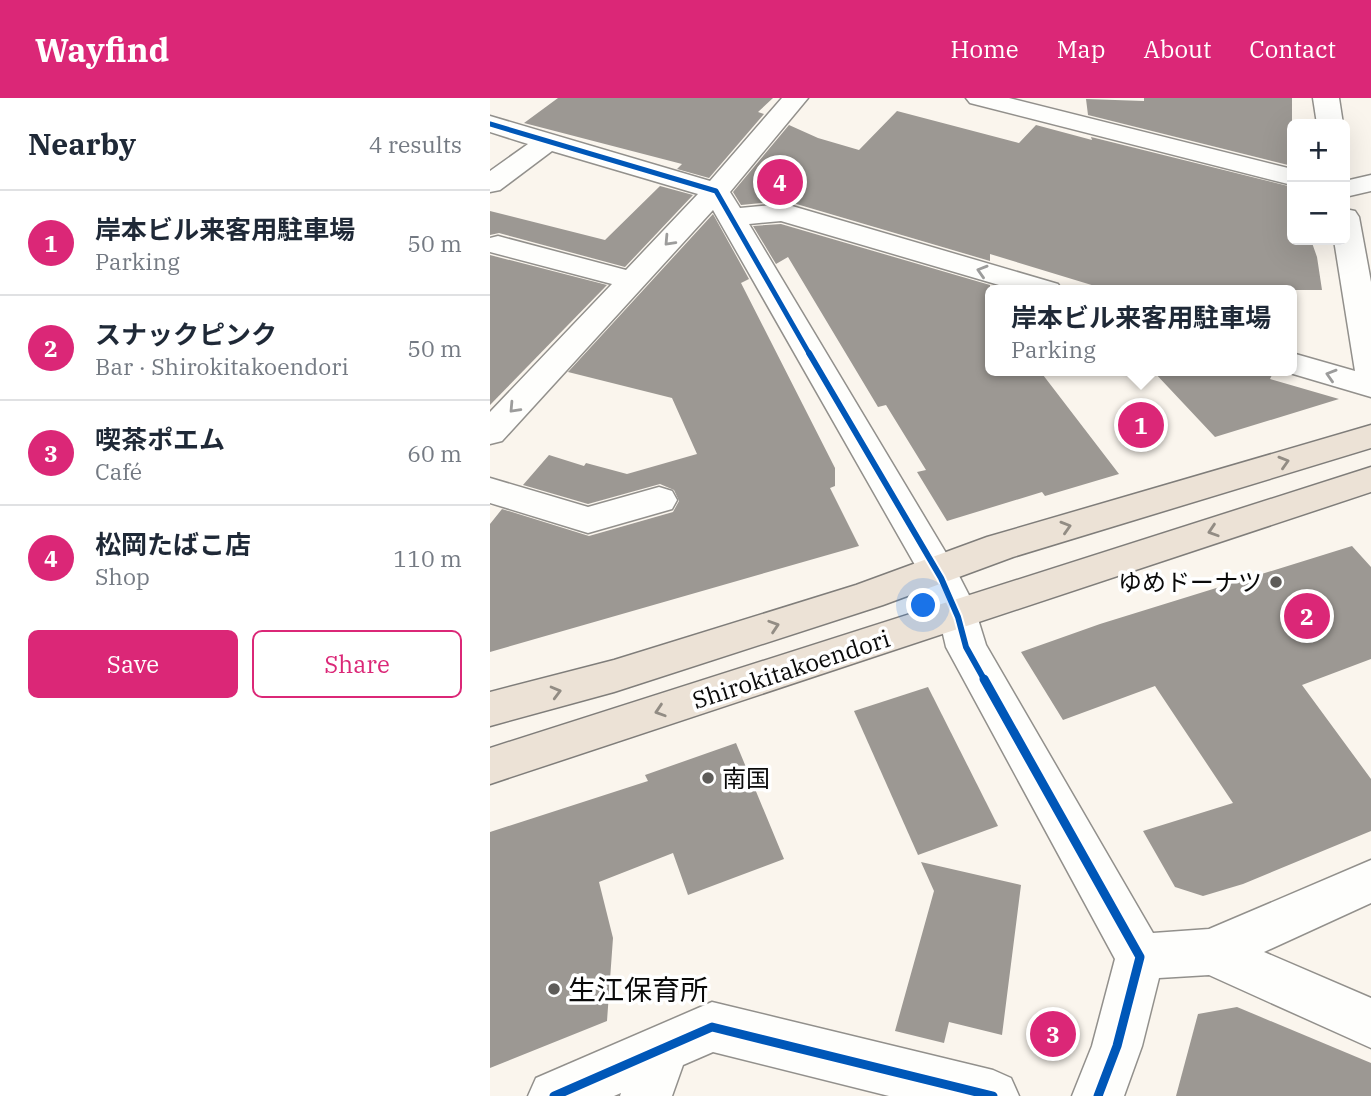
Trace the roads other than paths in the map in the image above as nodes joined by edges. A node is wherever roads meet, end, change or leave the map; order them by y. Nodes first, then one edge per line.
1 (795, 98) edge
2 (979, 98) edge
3 (1326, 98) edge
4 (1065, 109) edge
5 (1329, 119) edge
6 (490, 124) edge
7 (547, 142) junction
8 (1287, 176) edge
9 (1371, 183) edge
10 (490, 184) edge
11 (1350, 188) edge
12 (723, 204) junction
13 (498, 245) dead end
14 (1350, 245) edge
15 (633, 281) junction
16 (1030, 285) edge
17 (1297, 364) edge
18 (1371, 371) edge
19 (1371, 386) edge
20 (490, 433) edge
21 (1371, 436) edge
22 (1371, 479) edge
23 (490, 490) edge
24 (659, 500) dead end
25 (937, 569) junction
26 (960, 615) junction
27 (490, 709) edge
28 (490, 766) edge
29 (1371, 881) edge
30 (1210, 952) junction
31 (1140, 957) junction
32 (1371, 1023) edge
33 (664, 1049) junction
34 (554, 1096) edge
35 (646, 1096) edge
36 (993, 1096) edge
37 (1098, 1096) edge

1 - 12 street
2 - 4 street
3 - 5 street
4 - 8 street
6 - 7 street
7 - 10 street
7 - 12 street
9 - 11 street
12 -> 15 street
16 -> 12 street
12 - 25 street
13 - 15 street
14 - 18 street
15 -> 20 street
19 -> 17 street
25 -> 21 main road, Shirokitakoendori
22 -> 26 main road, Shirokitakoendori
23 - 24 street
25 - 26 street
27 -> 25 main road, Shirokitakoendori
26 -> 28 main road, Shirokitakoendori
26 - 31 street
29 - 30 street
30 - 31 street
30 - 32 street
31 - 37 street
33 - 34 street
33 - 35 street
33 - 36 street

